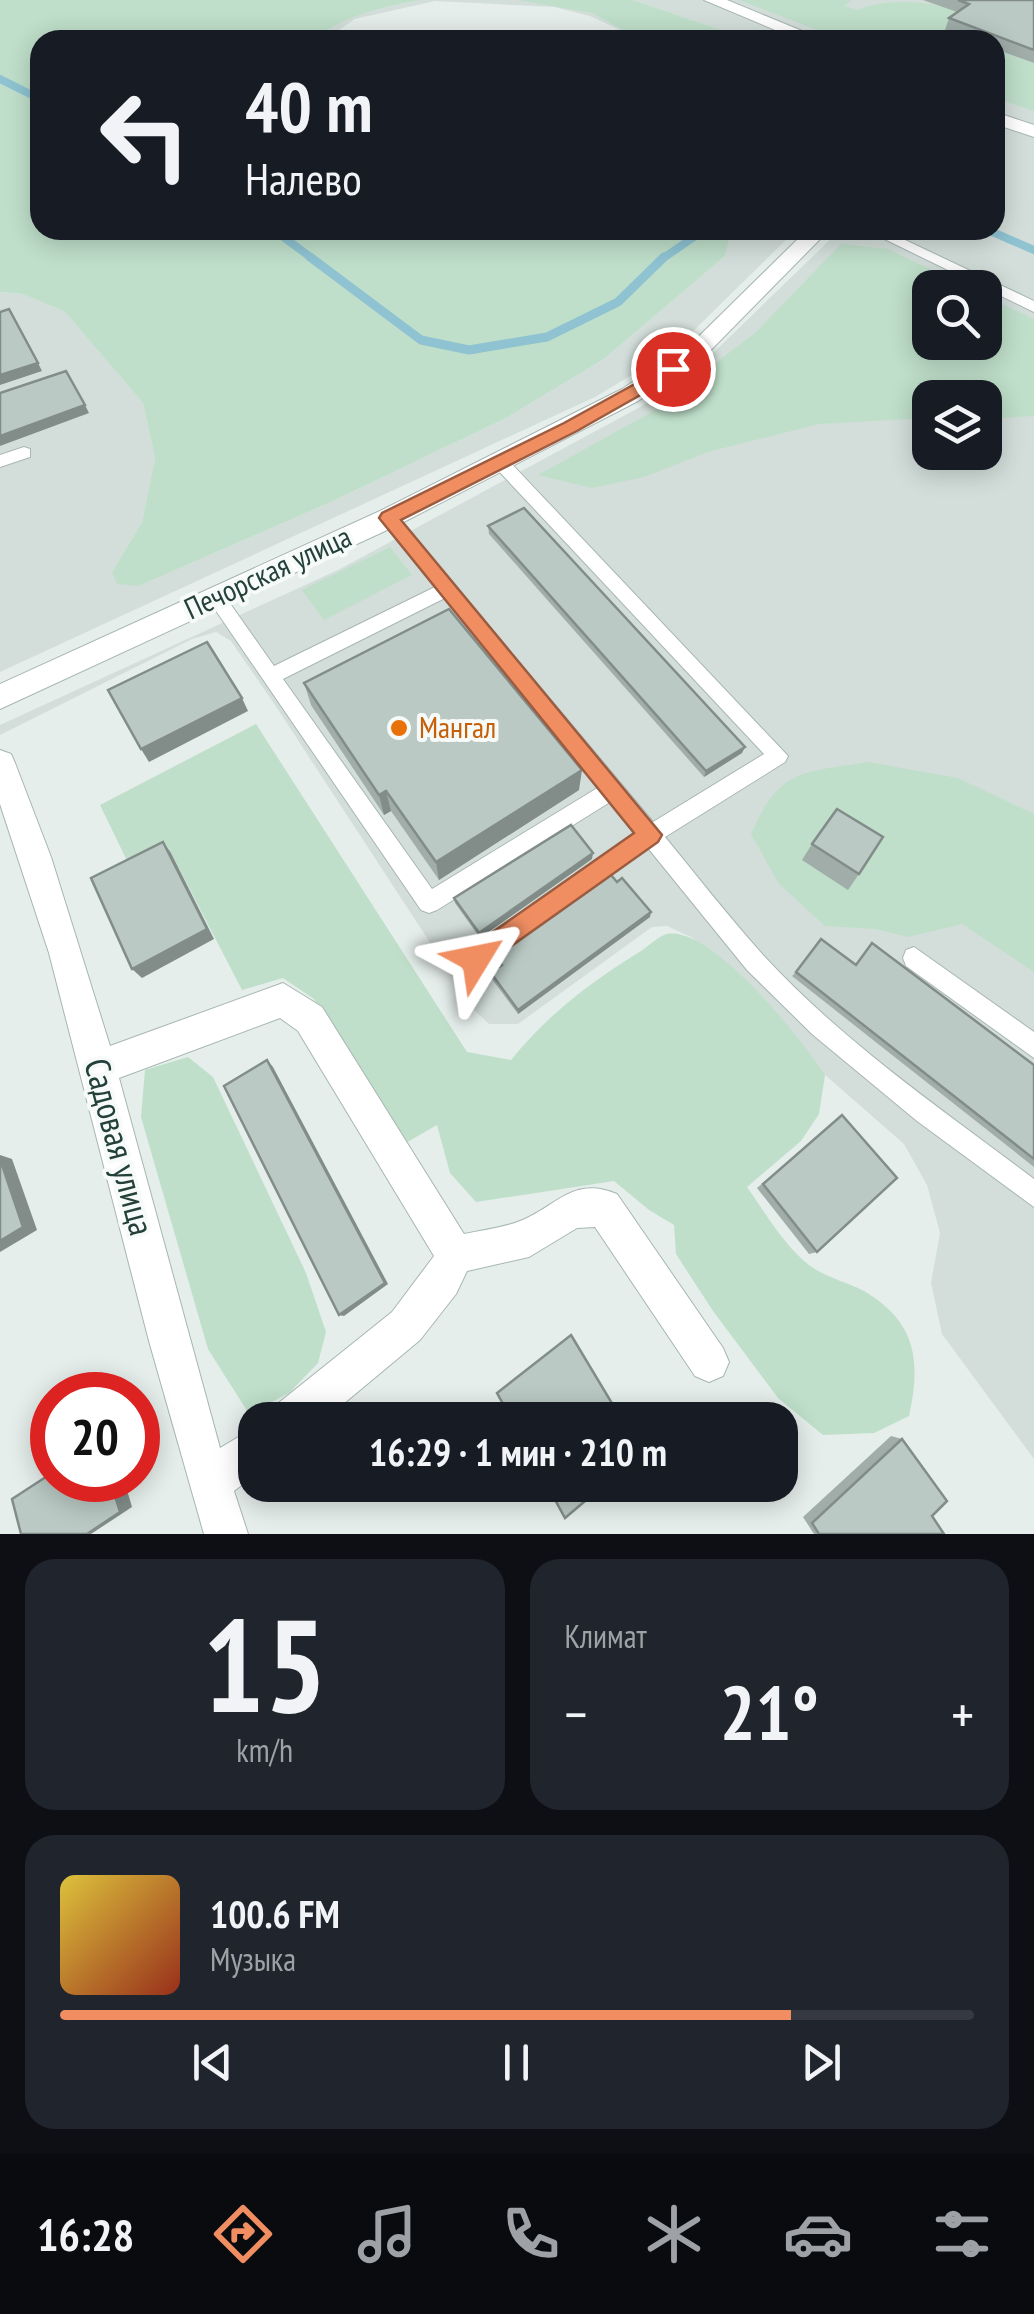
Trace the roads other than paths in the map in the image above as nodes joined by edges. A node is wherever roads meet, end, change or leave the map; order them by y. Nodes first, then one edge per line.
1 (712, 0) edge
2 (789, 30) edge
3 (1005, 121) edge
4 (1034, 131) edge
5 (808, 240) edge
6 (894, 240) edge
7 (1034, 307) edge
8 (24, 453) dead end
9 (0, 462) edge
10 (500, 462) junction
11 (388, 518) junction
12 (448, 589) junction
13 (216, 597) junction
14 (271, 676) junction
15 (0, 697) edge
16 (0, 763) edge
17 (613, 789) junction
18 (650, 835) junction
19 (914, 958) dead end
20 (476, 959) dead end
21 (1034, 1046) edge
22 (98, 1068) junction
23 (1034, 1195) edge
24 (455, 1255) junction
25 (709, 1362) dead end
26 (312, 1402) edge
27 (238, 1461) edge
28 (209, 1484) junction
29 (226, 1534) edge

1 - 2 street
3 - 4 street
5 - 10 street, Печорская улица
6 - 7 lane
8 - 9 lane
10 - 11 street, Печорская улица
10 - 18 lane
11 - 12 lane
11 - 13 street, Печорская улица
12 - 14 lane
12 - 17 lane
13 - 14 lane
13 - 15 street, Печорская улица
14 - 17 lane
16 - 22 street, Садовая улица
17 - 18 lane
18 - 20 lane
18 - 23 lane
19 - 21 lane
22 - 24 street
22 - 28 street, Садовая улица
24 - 25 street
24 - 26 street
27 - 28 street
28 - 29 street, Садовая улица

